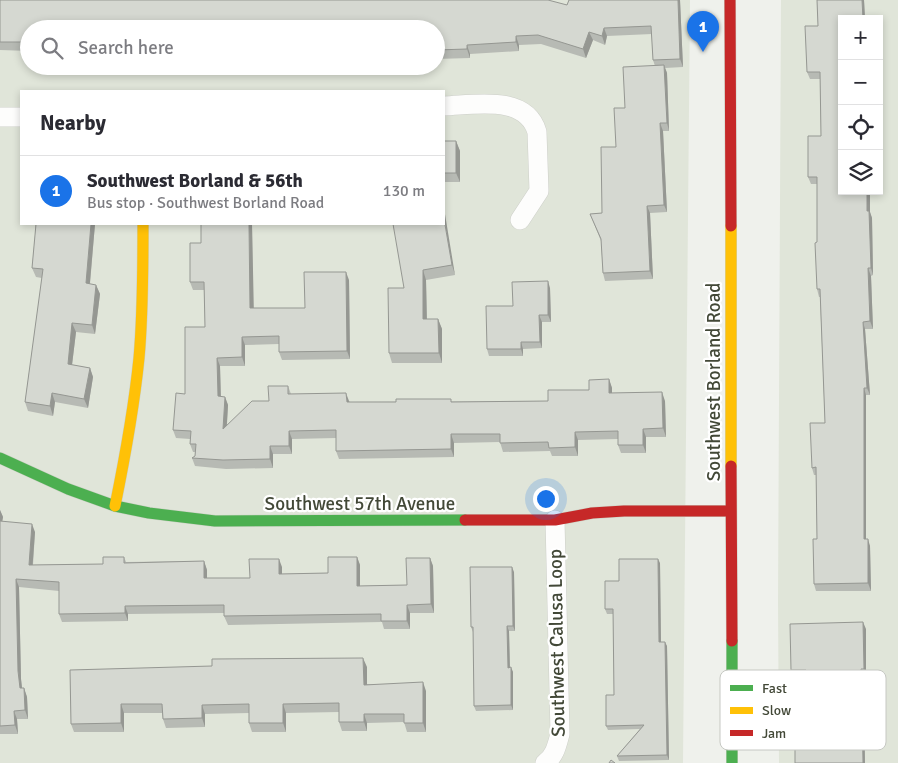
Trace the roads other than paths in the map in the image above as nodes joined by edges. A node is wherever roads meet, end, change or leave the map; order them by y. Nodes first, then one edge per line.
1 (730, 0) edge
2 (445, 106) edge
3 (0, 117) edge
4 (20, 117) edge
5 (520, 220) dead end
6 (143, 225) edge
7 (0, 458) edge
8 (115, 506) junction
9 (731, 512) junction
10 (555, 520) junction
11 (732, 670) edge
12 (732, 750) edge
13 (545, 763) edge
14 (732, 763) edge

1 - 9 street, Southwest Borland Road
2 - 5 street
3 - 4 street
6 - 8 street
7 - 8 street, Southwest 57th Avenue
8 - 10 street, Southwest 57th Avenue
9 - 10 street, Southwest 57th Avenue
9 - 11 street, Southwest Borland Road
10 - 13 street, Southwest Calusa Loop
12 - 14 street, Southwest Borland Road

